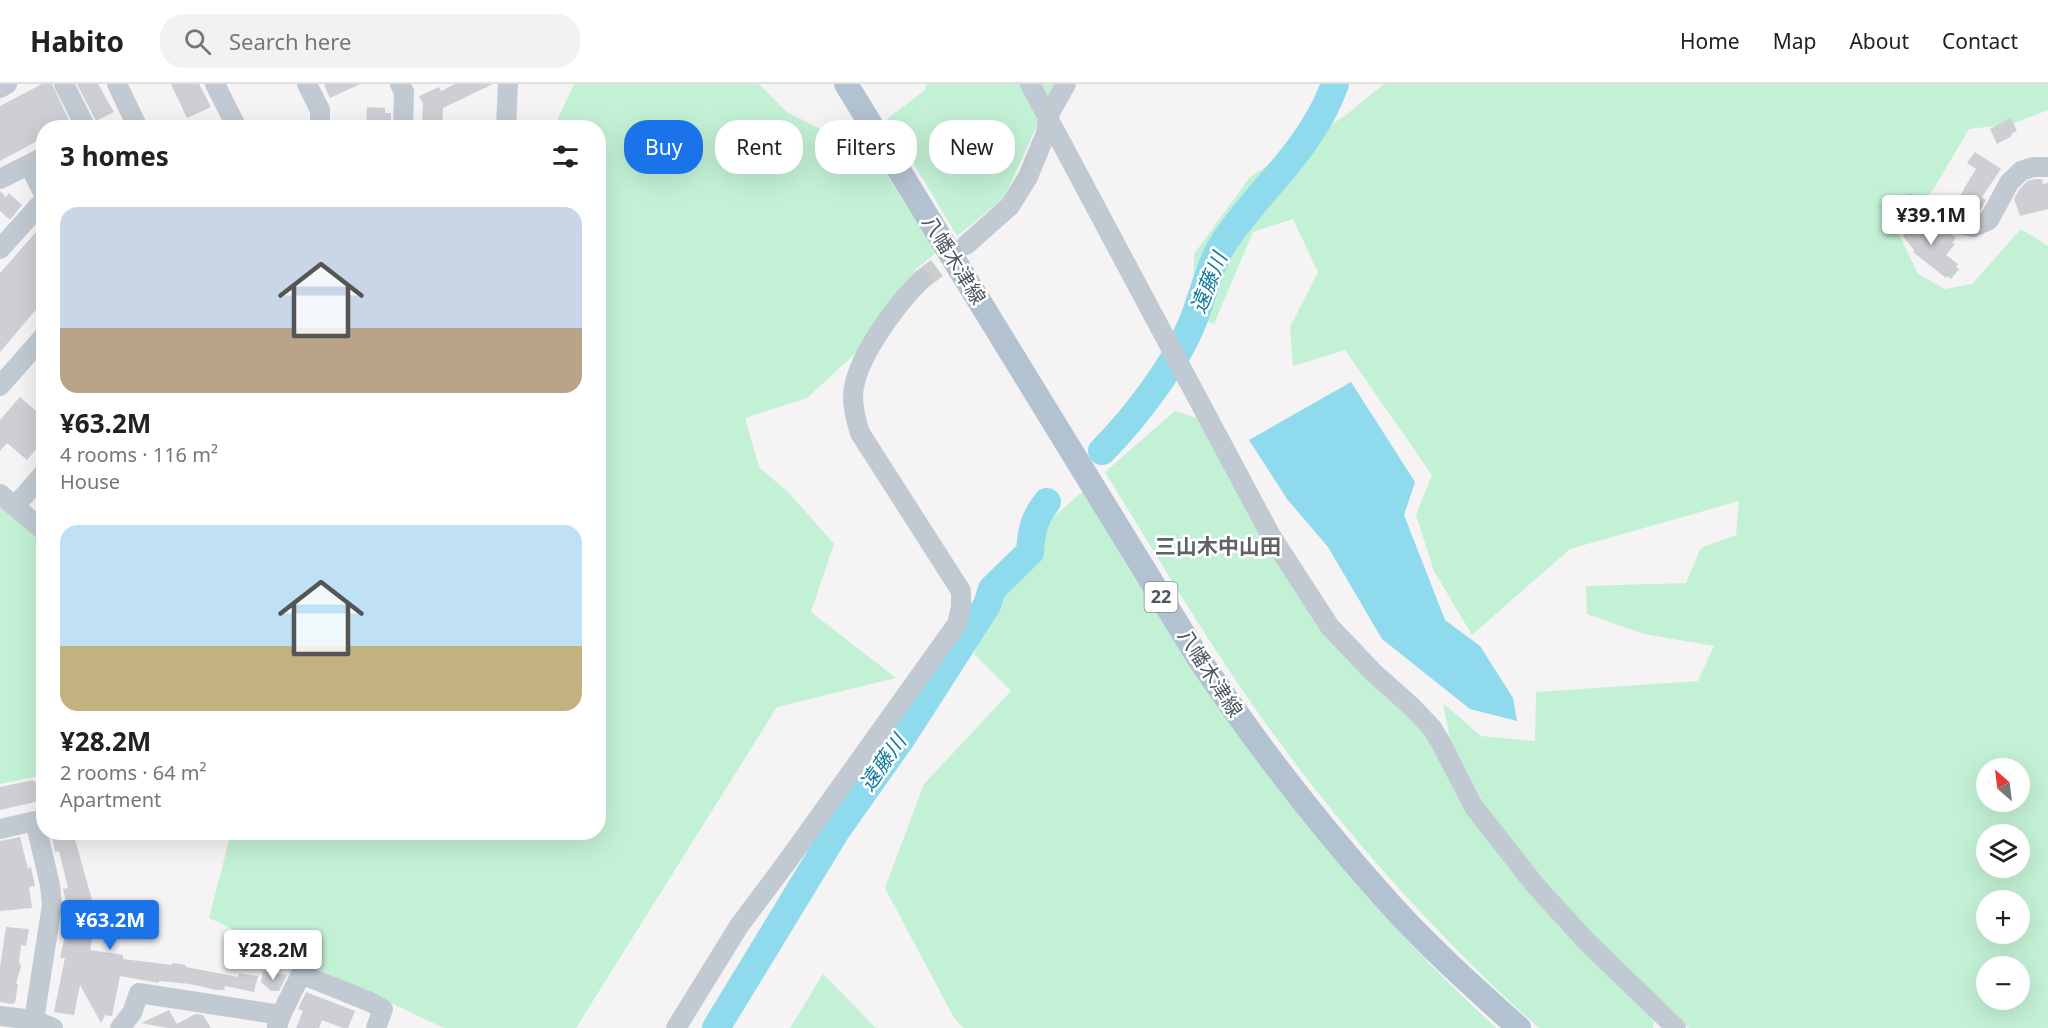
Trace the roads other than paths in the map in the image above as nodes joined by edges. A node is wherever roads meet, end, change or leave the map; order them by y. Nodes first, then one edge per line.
1 (8, 84) edge
2 (64, 84) edge
3 (117, 84) edge
4 (215, 84) edge
5 (307, 84) edge
6 (508, 84) edge
7 (840, 84) edge
8 (846, 84) edge
9 (1030, 84) edge
10 (1065, 84) edge
11 (408, 87) edge
12 (0, 88) edge
13 (1048, 116) junction
14 (866, 118) junction
15 (82, 120) edge
16 (134, 120) edge
17 (233, 120) edge
18 (320, 120) edge
19 (404, 120) edge
20 (506, 120) edge
21 (36, 161) edge
22 (2048, 167) edge
23 (0, 179) edge
24 (1910, 204) dead end
25 (36, 209) edge
26 (966, 245) tunnel mouth
27 (0, 249) edge
28 (921, 280) tunnel mouth
29 (36, 345) edge
30 (0, 386) edge
31 (36, 479) edge
32 (7, 500) edge
33 (36, 524) edge
34 (36, 825) edge
35 (0, 829) edge
36 (40, 840) edge
37 (0, 1016) edge
38 (34, 1020) junction
39 (279, 1021) edge
40 (53, 1028) edge
41 (120, 1028) edge
42 (376, 1028) edge
43 (676, 1028) edge
44 (1519, 1028) edge
45 (1676, 1028) edge

1 - 12 street
2 - 15 street
3 - 16 street
4 - 17 street
5 - 18 street
6 - 20 street
7 - 14 main road, 八幡木津線 / 22
8 - 14 main road, 八幡木津線 / 22
9 - 13 street
10 - 13 street
11 - 19 street
13 - 26 street
13 - 45 street
14 - 44 main road, 八幡木津線 / 22
21 - 23 street
22 - 24 street
25 - 27 street
28 - 43 street
29 - 30 street
31 - 32 street
32 - 33 street
34 - 35 street
36 - 38 street
37 - 38 street
38 - 40 street
39 - 41 street
39 - 42 street

